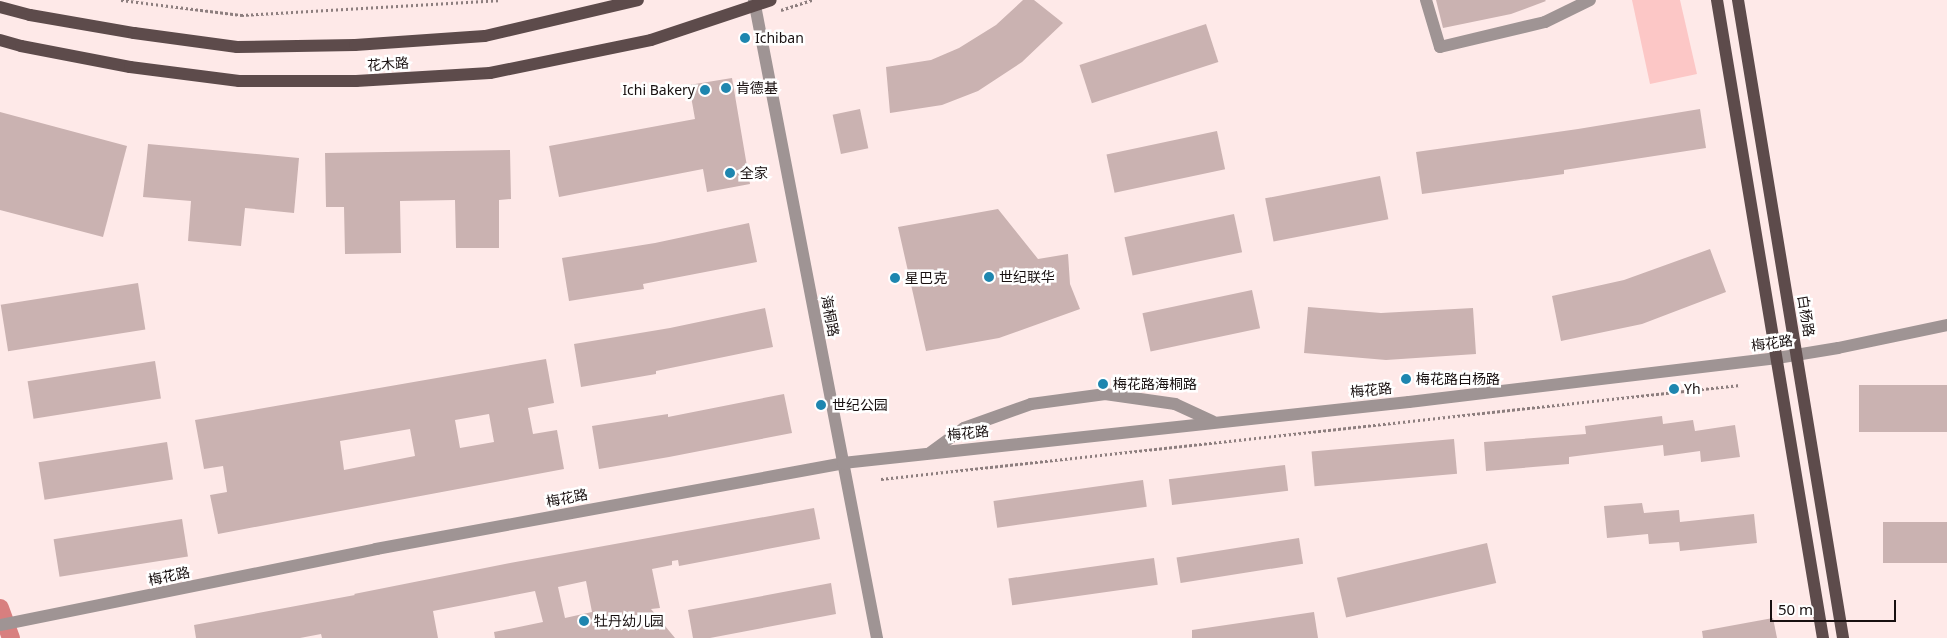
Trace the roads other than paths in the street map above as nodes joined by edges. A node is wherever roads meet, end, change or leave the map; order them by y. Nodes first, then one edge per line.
1 (638, 0) edge
2 (771, 0) edge
3 (1426, 0) edge
4 (1590, 0) edge
5 (1717, 0) edge
6 (1738, 0) edge
7 (755, 3) edge
8 (0, 7) edge
9 (0, 40) edge
10 (1947, 325) edge
11 (1797, 355) junction
12 (1777, 358) junction
13 (1214, 421) junction
14 (931, 452) junction
15 (843, 463) junction
16 (0, 625) edge
17 (877, 638) edge
18 (1823, 638) edge
19 (1843, 638) edge

1 - 8 main road, 花木路
2 - 7 main road, 花木路
3 - 4 street
5 - 12 main road
6 - 11 main road, 白杨路
7 - 9 main road, 花木路
7 - 15 street, 海桐路
10 - 11 street, 梅花路
11 - 12 street, 梅花路
11 - 19 main road, 白杨路
12 - 13 street, 梅花路
12 - 18 main road
13 - 14 street, 梅花路
13 - 14 street
14 - 15 street, 梅花路
15 - 16 street, 梅花路
15 - 17 street, 海桐路

